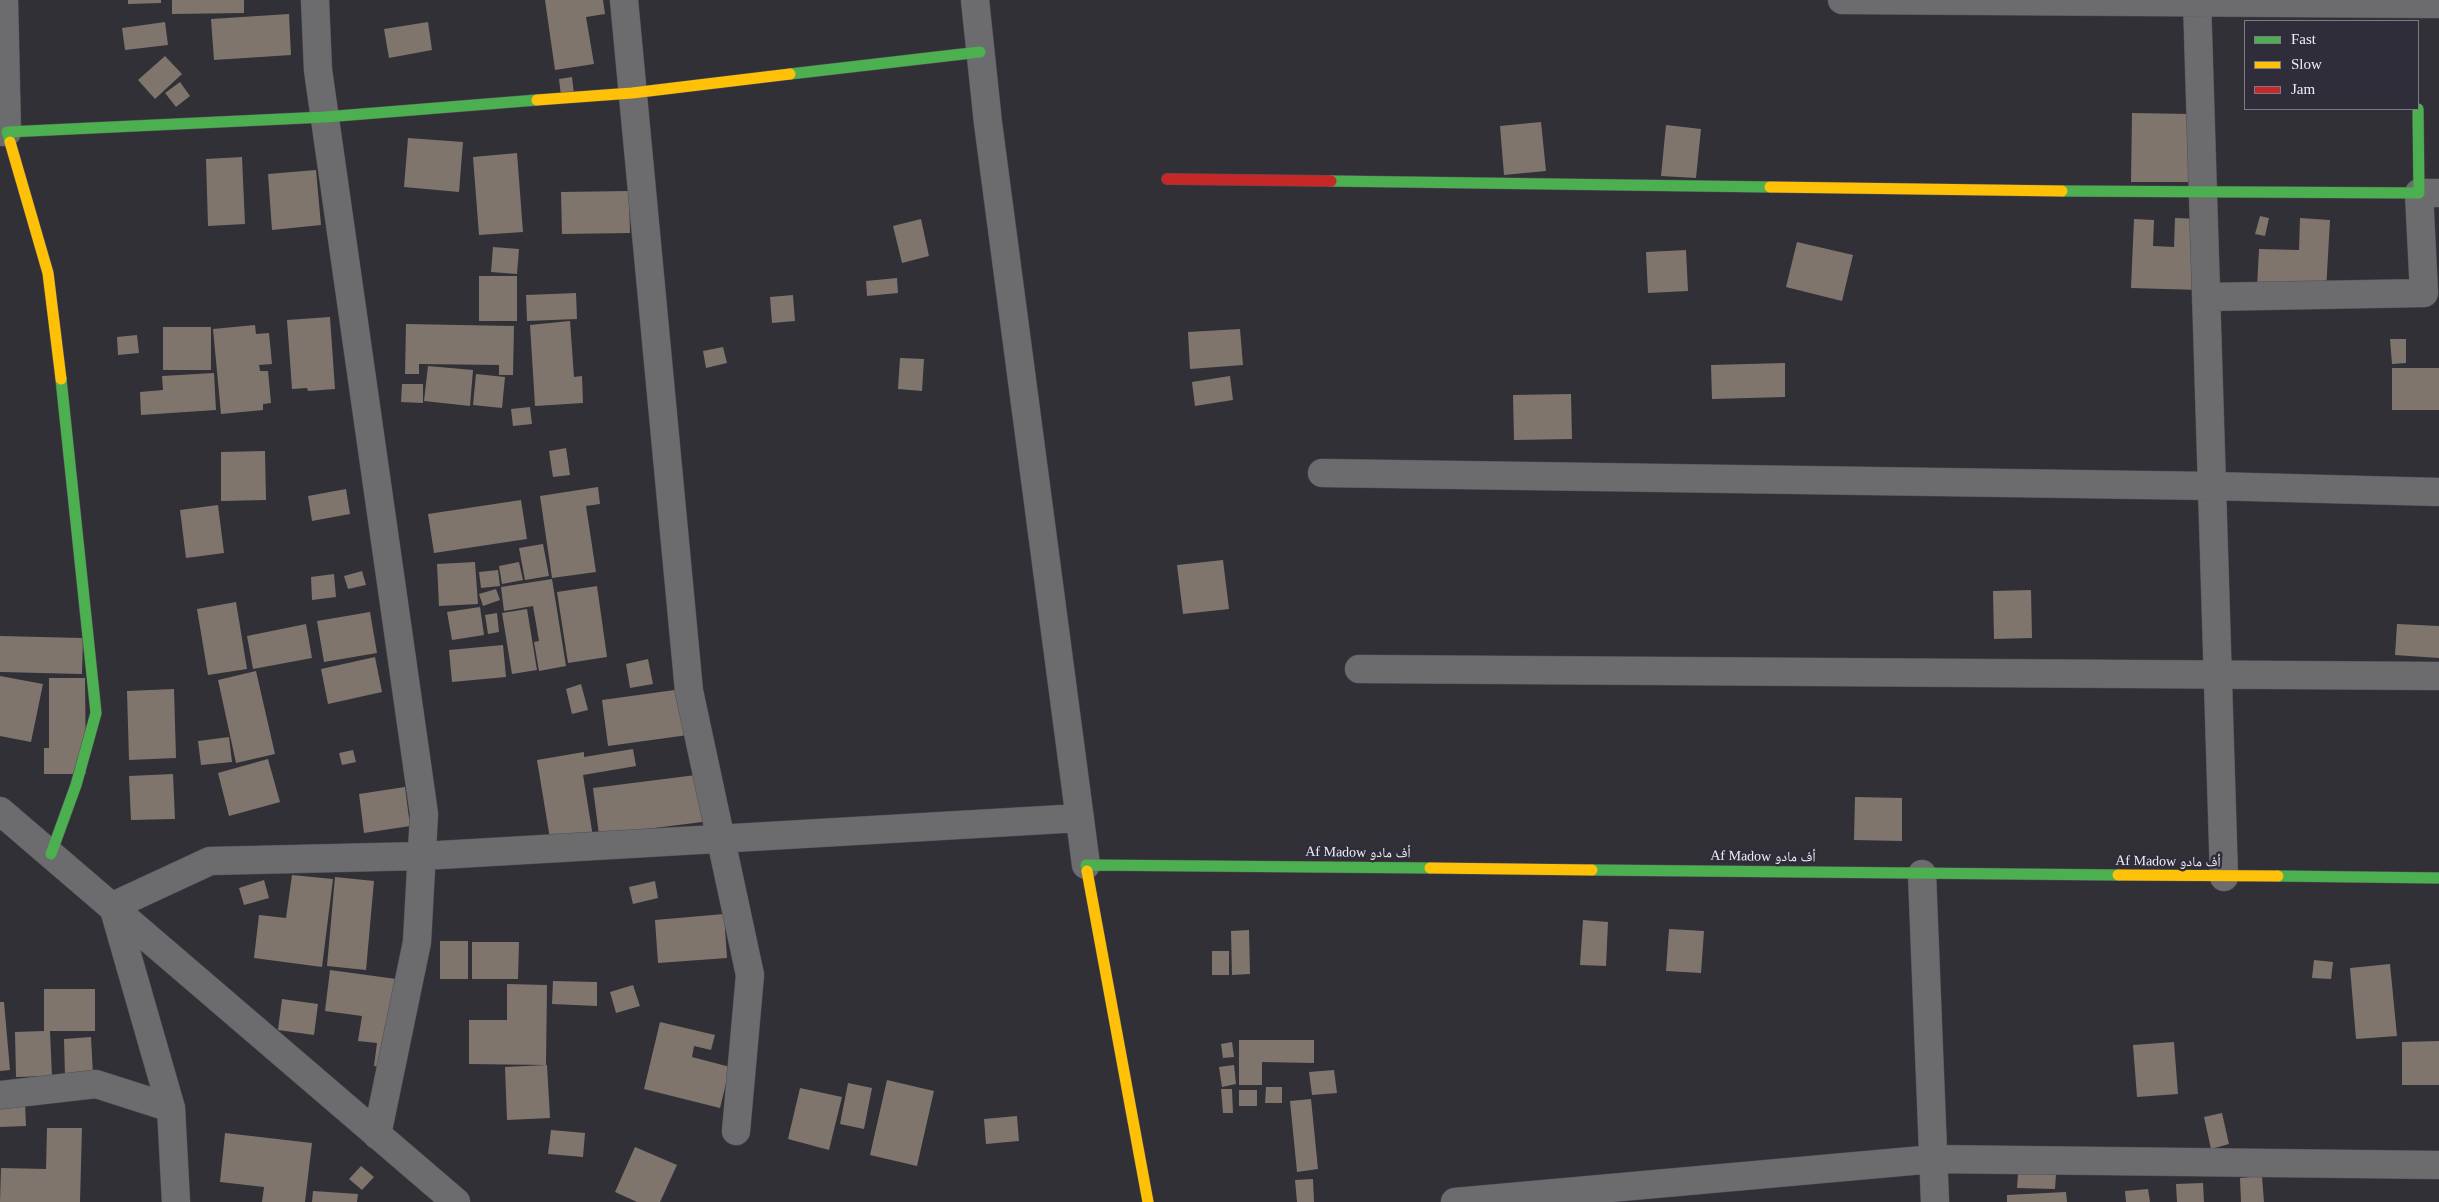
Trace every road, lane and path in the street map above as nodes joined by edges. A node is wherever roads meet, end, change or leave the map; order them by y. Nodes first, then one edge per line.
1 (4, 0) edge
2 (315, 0) edge
3 (624, 0) edge
4 (975, 0) edge
5 (1842, 0) edge
6 (2198, 1) edge
7 (2424, 10) edge
8 (980, 52) junction
9 (632, 94) junction
10 (2418, 110) edge
11 (325, 117) junction
12 (3, 132) edge
13 (1168, 179) dead end
14 (2204, 193) junction
15 (2429, 193) edge
16 (2207, 297) junction
17 (1322, 473) dead end
18 (2212, 486) junction
19 (2439, 492) edge
20 (1359, 669) dead end
21 (2218, 674) junction
22 (2439, 676) edge
23 (0, 811) edge
24 (1080, 818) junction
25 (721, 838) junction
26 (51, 854) junction
27 (422, 856) junction
28 (1086, 865) junction
29 (1922, 874) junction
30 (2224, 877) junction
31 (2439, 878) edge
32 (113, 906) junction
33 (0, 1095) edge
34 (171, 1108) junction
35 (736, 1131) dead end
36 (377, 1135) junction
37 (1934, 1159) junction
38 (2439, 1165) edge
39 (176, 1202) edge
40 (456, 1202) edge
41 (1148, 1202) edge
42 (1454, 1202) edge
43 (1935, 1202) edge

1 - 12 street
2 - 11 street
3 - 9 street
4 - 8 street
5 - 6 street
6 - 7 street
6 - 14 street
8 - 9 street
8 - 24 street
9 - 11 street
9 - 25 street
10 - 15 street
11 - 12 street
11 - 27 street
12 - 26 street
13 - 14 street
14 - 15 street
14 - 16 street
15 - 16 street
16 - 18 street
17 - 18 street
18 - 19 street
18 - 21 street
20 - 21 street
21 - 22 street
21 - 30 street
23 - 26 street
24 - 25 street
24 - 28 street
25 - 27 street
25 - 35 street
26 - 32 street
27 - 32 street
27 - 36 street
28 - 29 street, Af Madow أف مادو
28 - 41 street
29 - 30 street, Af Madow أف مادو
29 - 37 street
30 - 31 street, Af Madow أف مادو
32 - 34 street
32 - 36 street
33 - 34 street
34 - 39 street
36 - 40 street
37 - 38 street
37 - 42 street
37 - 43 street

